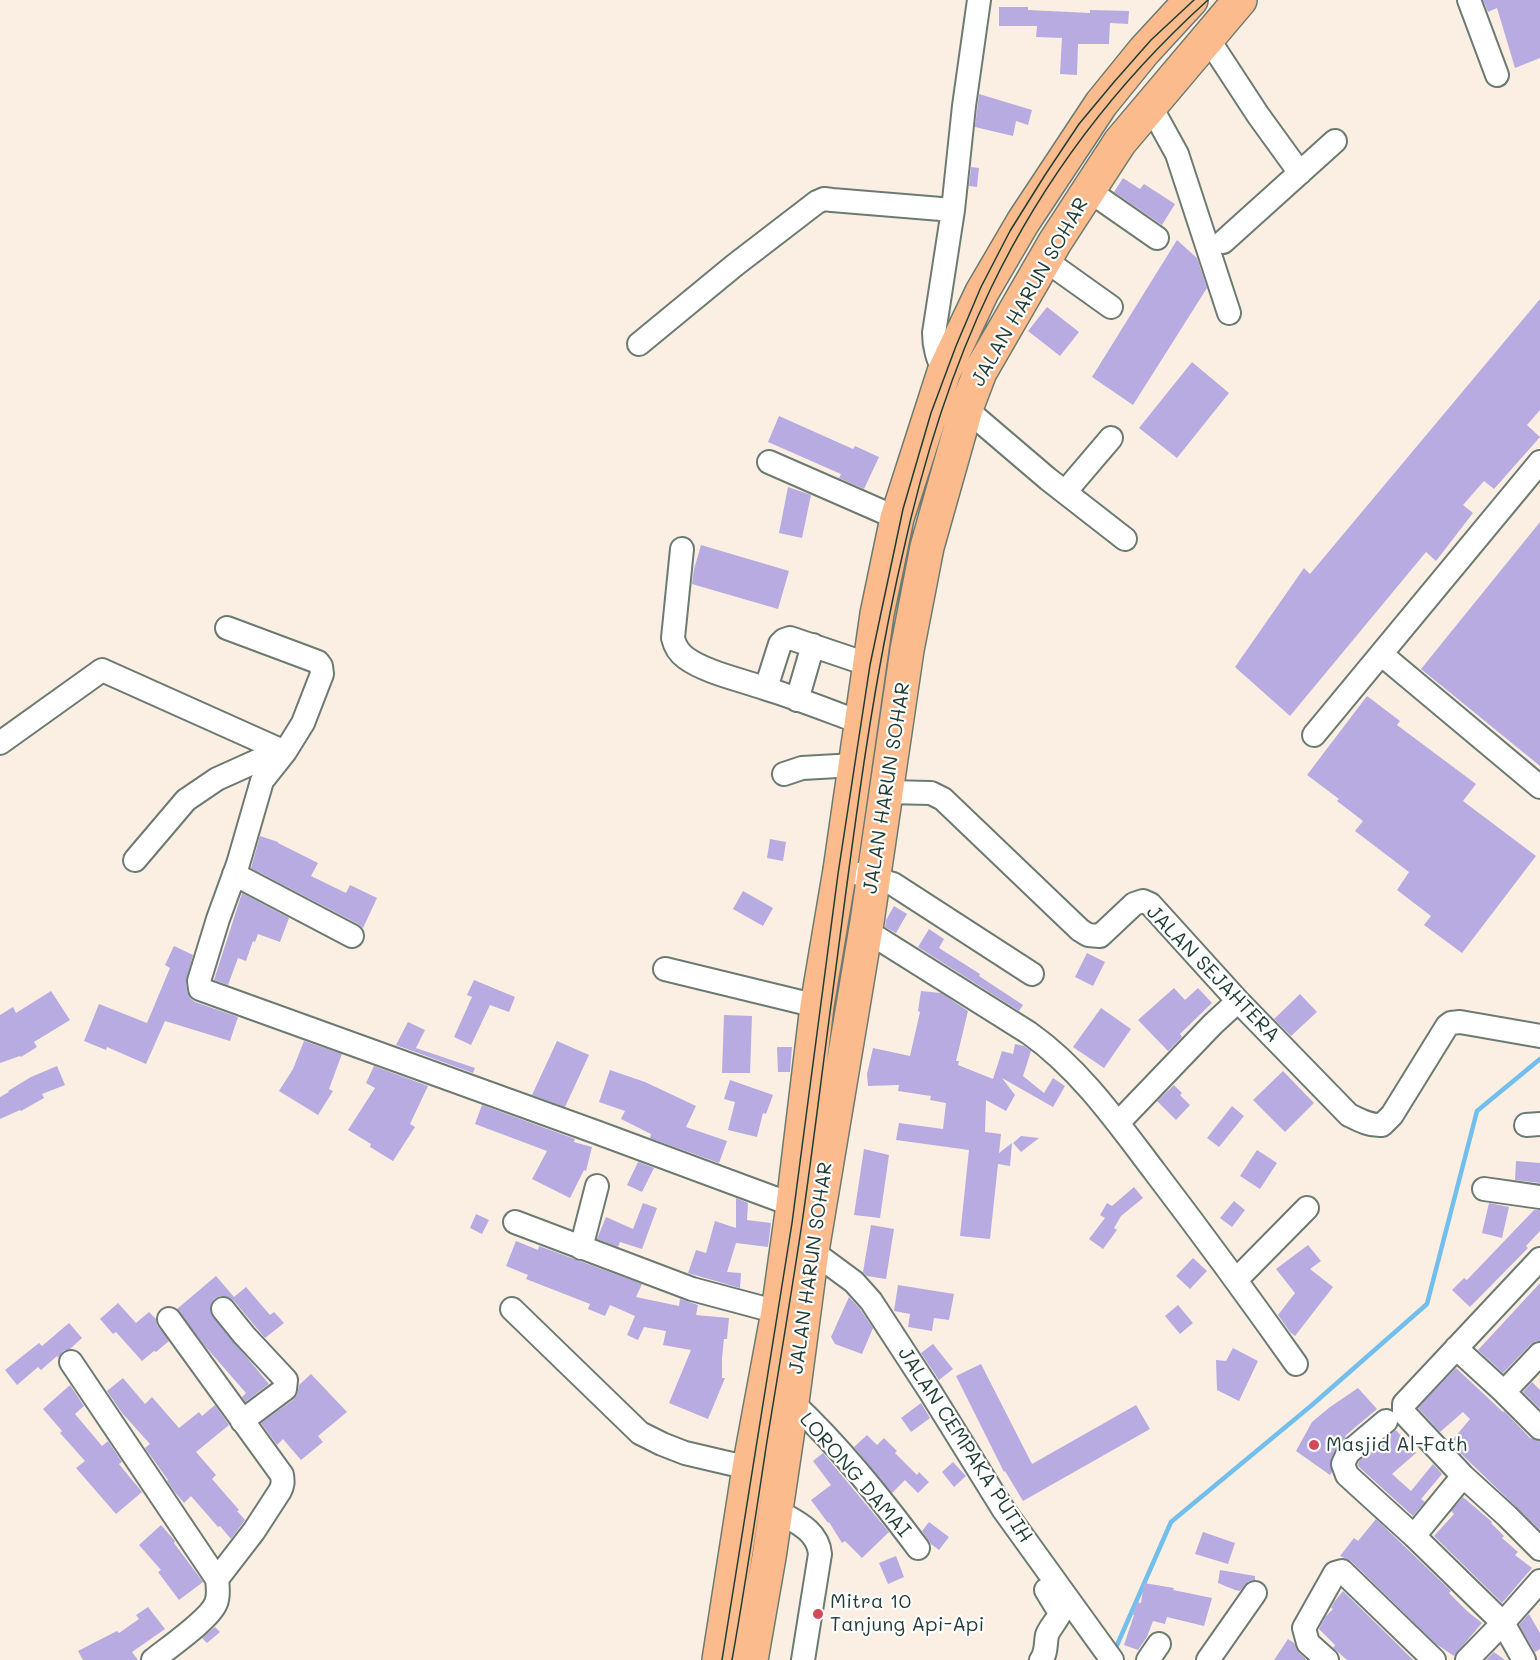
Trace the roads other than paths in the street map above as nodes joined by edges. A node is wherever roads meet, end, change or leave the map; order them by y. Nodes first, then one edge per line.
1 (980, 0) edge
2 (1191, 0) edge
3 (1240, 0) edge
4 (1469, 0) edge
5 (1207, 37) junction
6 (1497, 75) dead end
7 (1150, 105) junction
8 (1335, 141) dead end
9 (1300, 173) junction
10 (1088, 190) junction
11 (953, 210) junction
12 (1157, 238) dead end
13 (1223, 242) dead end
14 (1045, 260) junction
15 (1111, 307) dead end
16 (1229, 313) dead end
17 (639, 344) dead end
18 (944, 372) junction
19 (966, 409) junction
20 (1111, 438) dead end
21 (769, 462) dead end
22 (1540, 462) edge
23 (1065, 492) junction
24 (897, 518) junction
25 (1125, 539) dead end
26 (682, 549) dead end
27 (227, 628) dead end
28 (813, 645) junction
29 (1381, 654) junction
30 (870, 664) junction
31 (766, 688) junction
32 (797, 700) junction
33 (862, 723) junction
34 (1314, 735) dead end
35 (0, 743) edge
36 (285, 752) junction
37 (855, 765) junction
38 (784, 774) dead end
39 (1540, 787) edge
40 (886, 792) junction
41 (135, 860) dead end
42 (840, 870) junction
43 (234, 874) junction
44 (873, 878) junction
45 (866, 930) junction
46 (352, 936) dead end
47 (665, 969) dead end
48 (1032, 974) dead end
49 (1238, 1001) junction
50 (817, 1006) junction
51 (1540, 1036) edge
52 (1118, 1123) junction
53 (597, 1186) dead end
54 (1484, 1189) dead end
55 (1540, 1197) edge
56 (793, 1205) junction
57 (1307, 1208) dead end
58 (515, 1222) dead end
59 (581, 1248) junction
60 (812, 1251) junction
61 (1540, 1259) edge
62 (1236, 1280) junction
63 (223, 1309) dead end
64 (512, 1309) dead end
65 (778, 1312) junction
66 (169, 1319) dead end
67 (1456, 1348) junction
68 (1540, 1354) edge
69 (71, 1362) dead end
70 (1296, 1364) dead end
71 (1504, 1392) junction
72 (792, 1402) junction
73 (242, 1421) junction
74 (1386, 1421) dead end
75 (1540, 1428) edge
76 (749, 1468) junction
77 (1463, 1476) junction
78 (776, 1510) junction
79 (1006, 1535) dead end
80 (1414, 1536) junction
81 (918, 1548) dead end
82 (1540, 1549) edge
83 (217, 1579) junction
84 (1540, 1581) edge
85 (1255, 1593) dead end
86 (1503, 1623) junction
87 (1109, 1656) edge
88 (153, 1660) edge
89 (719, 1660) edge
90 (751, 1660) edge
91 (803, 1660) edge
92 (1041, 1660) edge
93 (1208, 1660) edge
94 (1327, 1660) edge
95 (1434, 1660) edge
96 (1467, 1660) edge
97 (1524, 1660) edge

1 - 11 street
2 - 18 highway, JALAN HARUN SOHAR
3 - 5 highway, JALAN HARUN SOHAR
4 - 6 street
5 - 7 highway, JALAN HARUN SOHAR
5 - 9 street
7 - 10 highway, JALAN HARUN SOHAR
7 - 16 street
8 - 9 street
9 - 13 street
10 - 12 street
10 - 14 highway, JALAN HARUN SOHAR
11 - 17 street
11 - 18 street
14 - 15 street
14 - 19 highway, JALAN HARUN SOHAR
18 - 24 highway, JALAN HARUN SOHAR
19 - 23 street
19 - 40 highway, JALAN HARUN SOHAR
20 - 23 street
21 - 24 street
22 - 29 street
23 - 25 street
24 - 30 highway, JALAN HARUN SOHAR
26 - 31 street
27 - 36 street
28 - 30 street
28 - 31 street
28 - 32 street
29 - 34 street
29 - 39 street
30 - 33 highway, JALAN HARUN SOHAR
31 - 32 street
32 - 33 street
33 - 37 highway, JALAN HARUN SOHAR
35 - 36 street
36 - 41 street
36 - 43 street
37 - 38 street
37 - 42 highway, JALAN HARUN SOHAR
40 - 44 highway, JALAN HARUN SOHAR
40 - 49 street, JALAN SEJAHTERA
42 - 44 street
42 - 50 highway, JALAN HARUN SOHAR
43 - 46 street
43 - 56 street
44 - 45 highway, JALAN HARUN SOHAR
44 - 48 street
45 - 52 street
45 - 60 highway, JALAN HARUN SOHAR
47 - 50 street
49 - 51 street, JALAN SEJAHTERA
49 - 52 street
50 - 56 highway, JALAN HARUN SOHAR
52 - 62 street
53 - 59 street
54 - 55 street
56 - 65 highway, JALAN HARUN SOHAR
57 - 62 street
58 - 59 street
59 - 65 street
60 - 72 highway, JALAN HARUN SOHAR
60 - 87 street, JALAN CEMPAKA PUTIH
61 - 67 street
62 - 70 street
63 - 73 street
64 - 76 street
65 - 76 highway, JALAN HARUN SOHAR
66 - 73 street
67 - 71 street
67 - 77 street
68 - 71 street
69 - 83 street
71 - 75 street
72 - 78 highway, JALAN HARUN SOHAR
72 - 81 street, LORONG DAMAI
73 - 83 street
74 - 80 street
76 - 89 highway, JALAN HARUN SOHAR
77 - 80 street
77 - 82 street
78 - 90 highway, JALAN HARUN SOHAR
78 - 91 street
79 - 92 street
80 - 86 street
83 - 88 street
84 - 86 street
85 - 93 street
86 - 96 street
86 - 97 street
94 - 95 street

